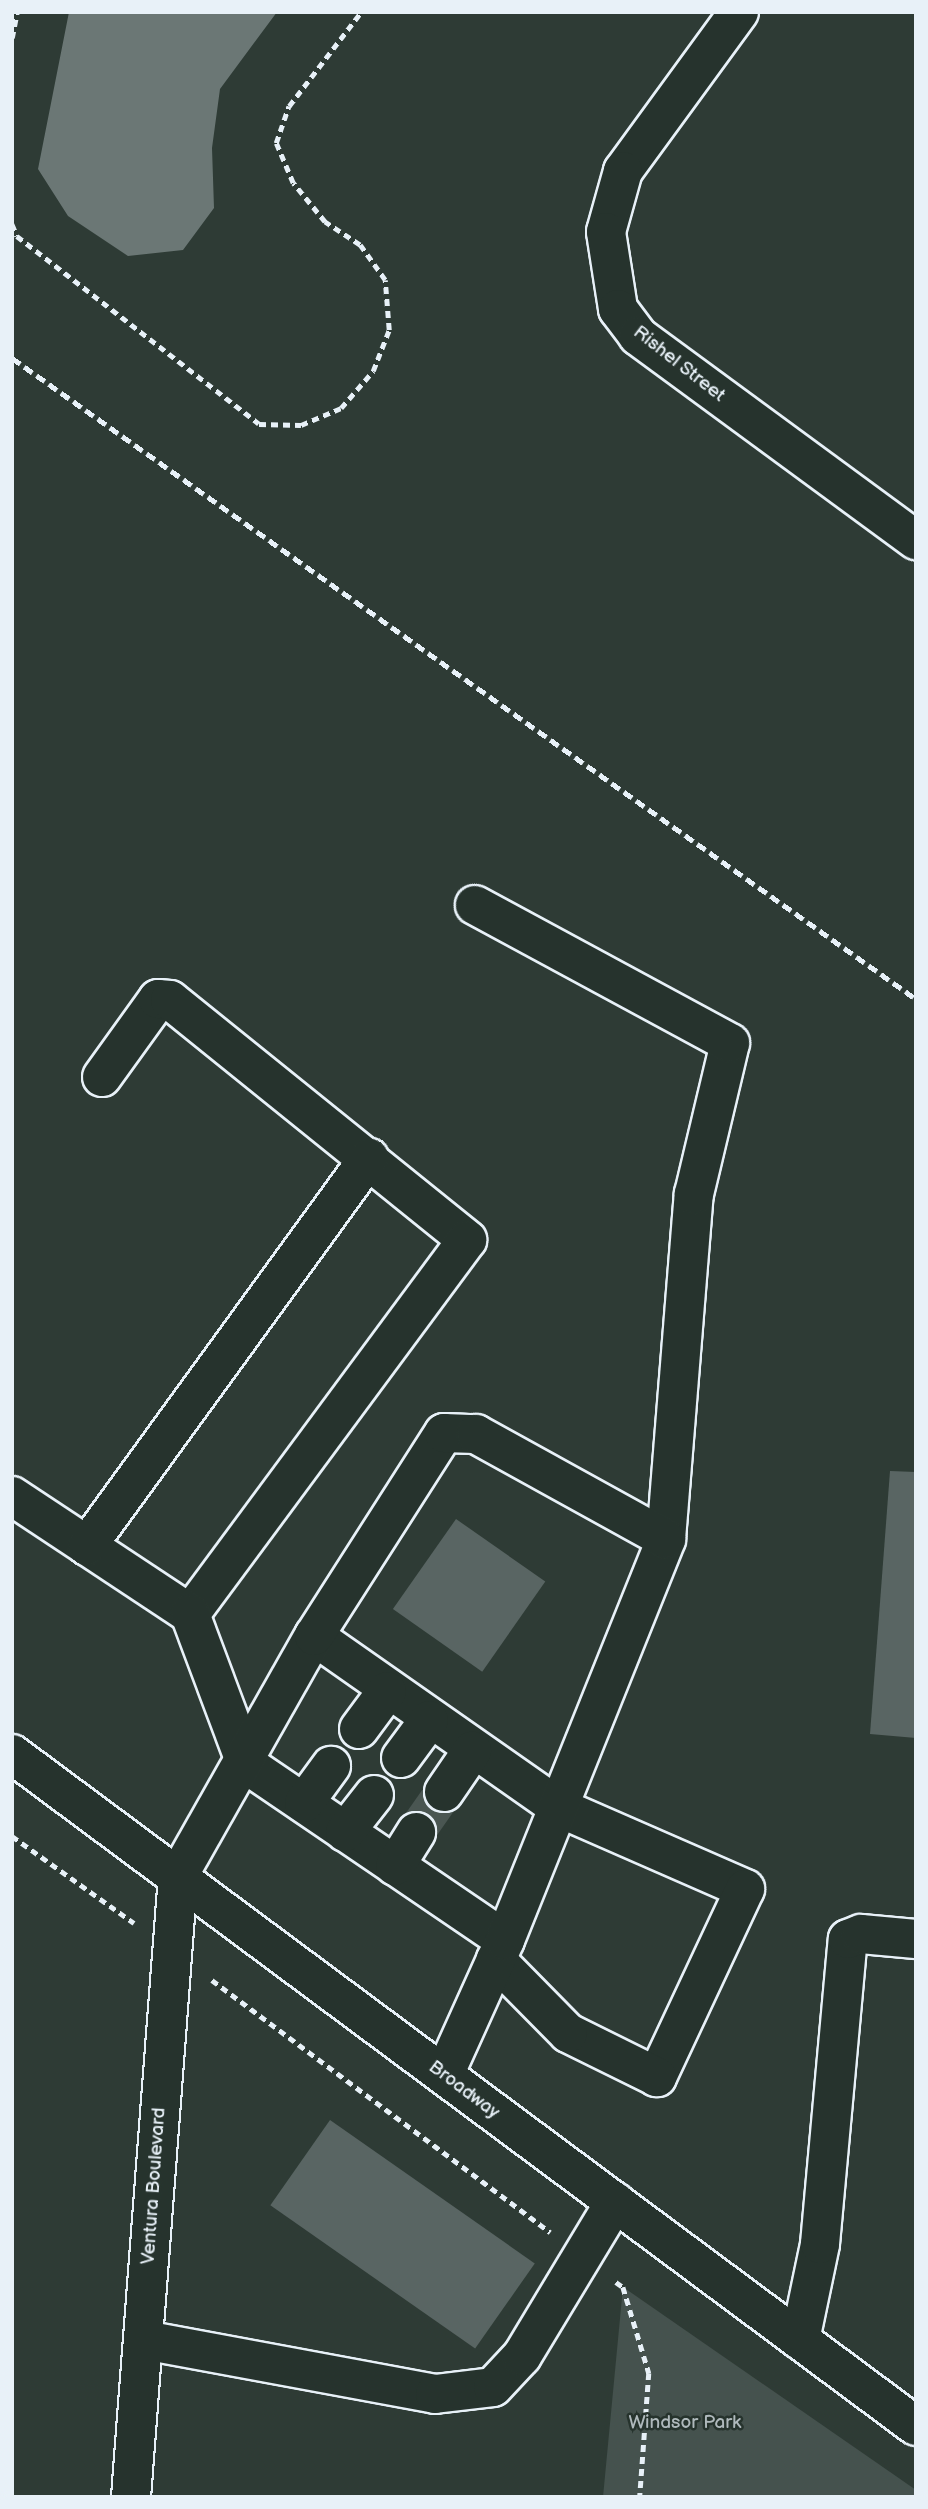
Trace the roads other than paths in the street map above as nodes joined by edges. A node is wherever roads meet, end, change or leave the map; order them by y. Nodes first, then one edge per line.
1 (739, 12) edge
2 (916, 540) edge
3 (475, 905) dead end
4 (102, 1077) dead end
5 (369, 1158) junction
6 (12, 1496) edge
7 (666, 1539) junction
8 (87, 1546) junction
9 (190, 1614) junction
10 (314, 1636) junction
11 (387, 1691) junction
12 (429, 1720) junction
13 (359, 1729) dead end
14 (472, 1751) junction
15 (12, 1754) edge
16 (401, 1758) dead end
17 (246, 1764) junction
18 (331, 1766) dead end
19 (444, 1792) tunnel mouth
20 (374, 1795) dead end
21 (304, 1803) junction
22 (560, 1808) junction
23 (345, 1832) junction
24 (416, 1832) tunnel mouth
25 (396, 1866) junction
26 (178, 1876) junction
27 (916, 1938) edge
28 (500, 1950) junction
29 (444, 2075) junction
30 (615, 2202) junction
31 (144, 2340) junction
32 (800, 2340) junction
33 (916, 2426) edge
34 (131, 2497) edge

1 - 2 street, Rishel Street
3 - 7 street
4 - 5 street
5 - 8 street
5 - 9 street
6 - 8 street
7 - 10 street
7 - 22 street
8 - 9 street
9 - 17 street
10 - 11 street
10 - 17 street
11 - 12 street
11 - 13 street
12 - 14 street
12 - 16 street
14 - 19 street
14 - 22 street
15 - 26 street, Broadway
17 - 21 street
17 - 26 street
18 - 21 street
20 - 23 street
21 - 23 street
22 - 28 street
22 - 28 street
23 - 25 street
24 - 25 street
25 - 28 street
26 - 29 street, Broadway
26 - 31 street, Ventura Boulevard
27 - 32 street
28 - 29 street
29 - 30 street, Broadway
30 - 31 street
30 - 32 street, Broadway
31 - 34 street, Ventura Boulevard
32 - 33 street, Broadway

